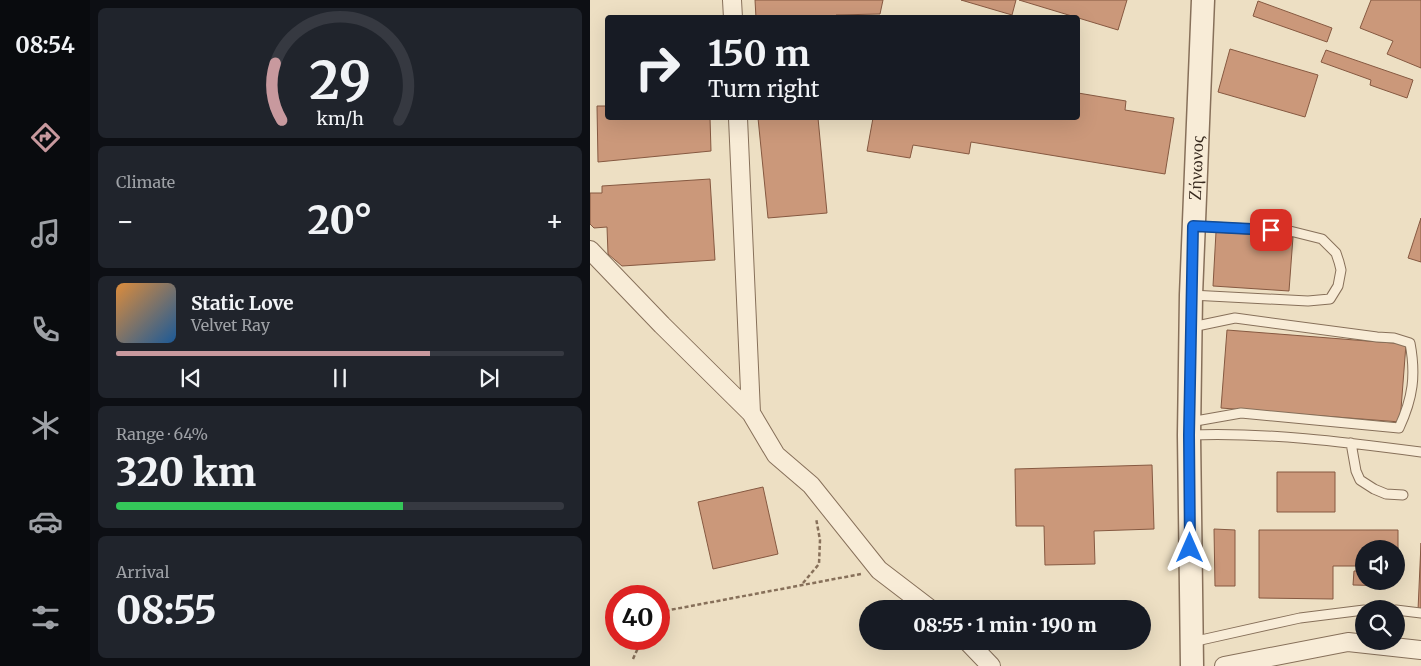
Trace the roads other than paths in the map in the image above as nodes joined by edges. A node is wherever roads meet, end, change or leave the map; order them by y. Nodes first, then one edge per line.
1 (732, 0) edge
2 (1203, 0) edge
3 (733, 15) edge
4 (738, 120) edge
5 (1193, 226) junction
6 (590, 250) edge
7 (1191, 295) junction
8 (1191, 328) junction
9 (751, 414) junction
10 (1189, 428) junction
11 (1352, 443) junction
12 (1421, 452) edge
13 (1402, 495) dead end
14 (918, 600) edge
15 (1355, 611) edge
16 (1405, 611) edge
17 (1421, 613) edge
18 (1191, 643) junction
19 (976, 650) edge
20 (1421, 650) edge
21 (991, 666) edge
22 (1192, 666) edge
23 (1224, 666) edge

1 - 3 street
2 - 5 street, Ζήνωνος
4 - 9 street
5 - 7 street, Ζήνωνος
5 - 7 lane
6 - 9 street
7 - 8 street, Ζήνωνος
8 - 10 street, Ζήνωνος
8 - 10 lane
9 - 14 street
10 - 11 lane
10 - 18 street, Ζήνωνος
11 - 12 lane
11 - 13 lane
15 - 18 lane
16 - 17 lane
18 - 22 street, Ζήνωνος
19 - 21 street
20 - 23 street

